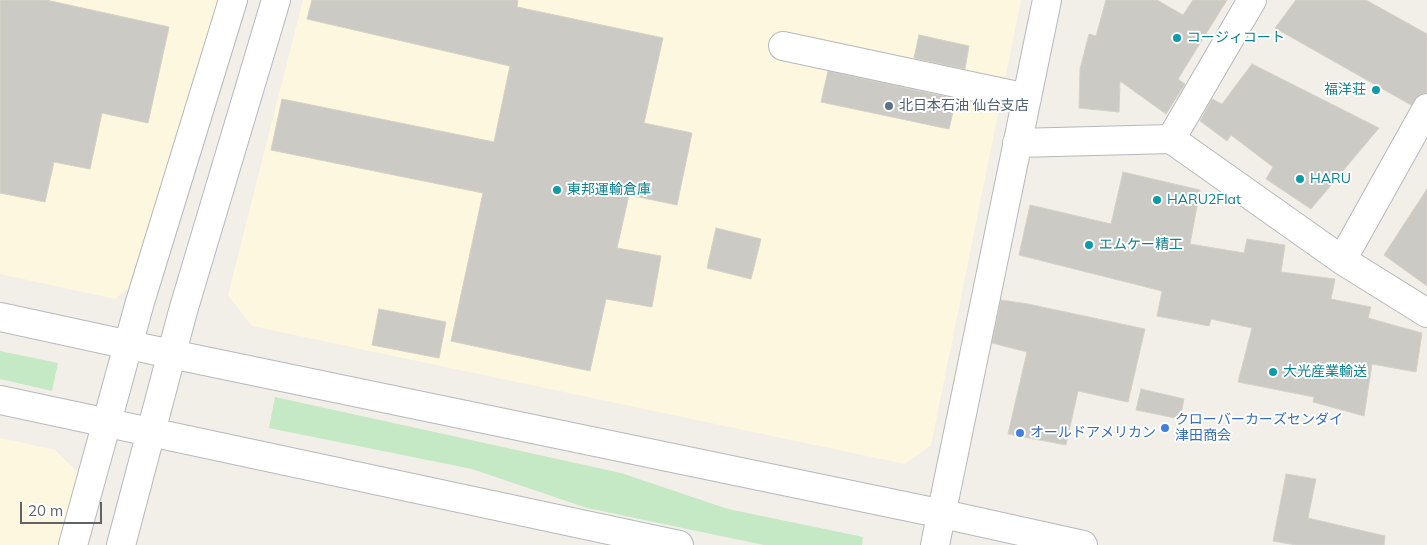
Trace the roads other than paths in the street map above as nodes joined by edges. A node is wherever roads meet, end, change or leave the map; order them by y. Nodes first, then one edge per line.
1 (233, 0) edge
2 (276, 0) edge
3 (1047, 0) edge
4 (1252, 0) edge
5 (783, 46) dead end
6 (1027, 98) junction
7 (1427, 108) edge
8 (1171, 139) junction
9 (1017, 143) junction
10 (1342, 260) junction
11 (1427, 313) edge
12 (0, 316) edge
13 (128, 345) junction
14 (171, 354) junction
15 (0, 400) edge
16 (107, 423) junction
17 (150, 432) junction
18 (943, 514) junction
19 (74, 545) edge
20 (121, 545) edge
21 (679, 545) edge
22 (935, 545) edge
23 (1083, 545) edge

1 - 13 street
2 - 14 street
3 - 6 street
4 - 8 street
5 - 6 street
6 - 9 street
7 - 10 street
8 - 9 street
8 - 10 street
9 - 18 street
10 - 11 street
12 - 13 street
13 - 14 street
13 - 16 street
14 - 17 street
14 - 18 street
15 - 16 street
16 - 17 street
16 - 19 street
17 - 20 street
17 - 21 street
18 - 22 street
18 - 23 street

